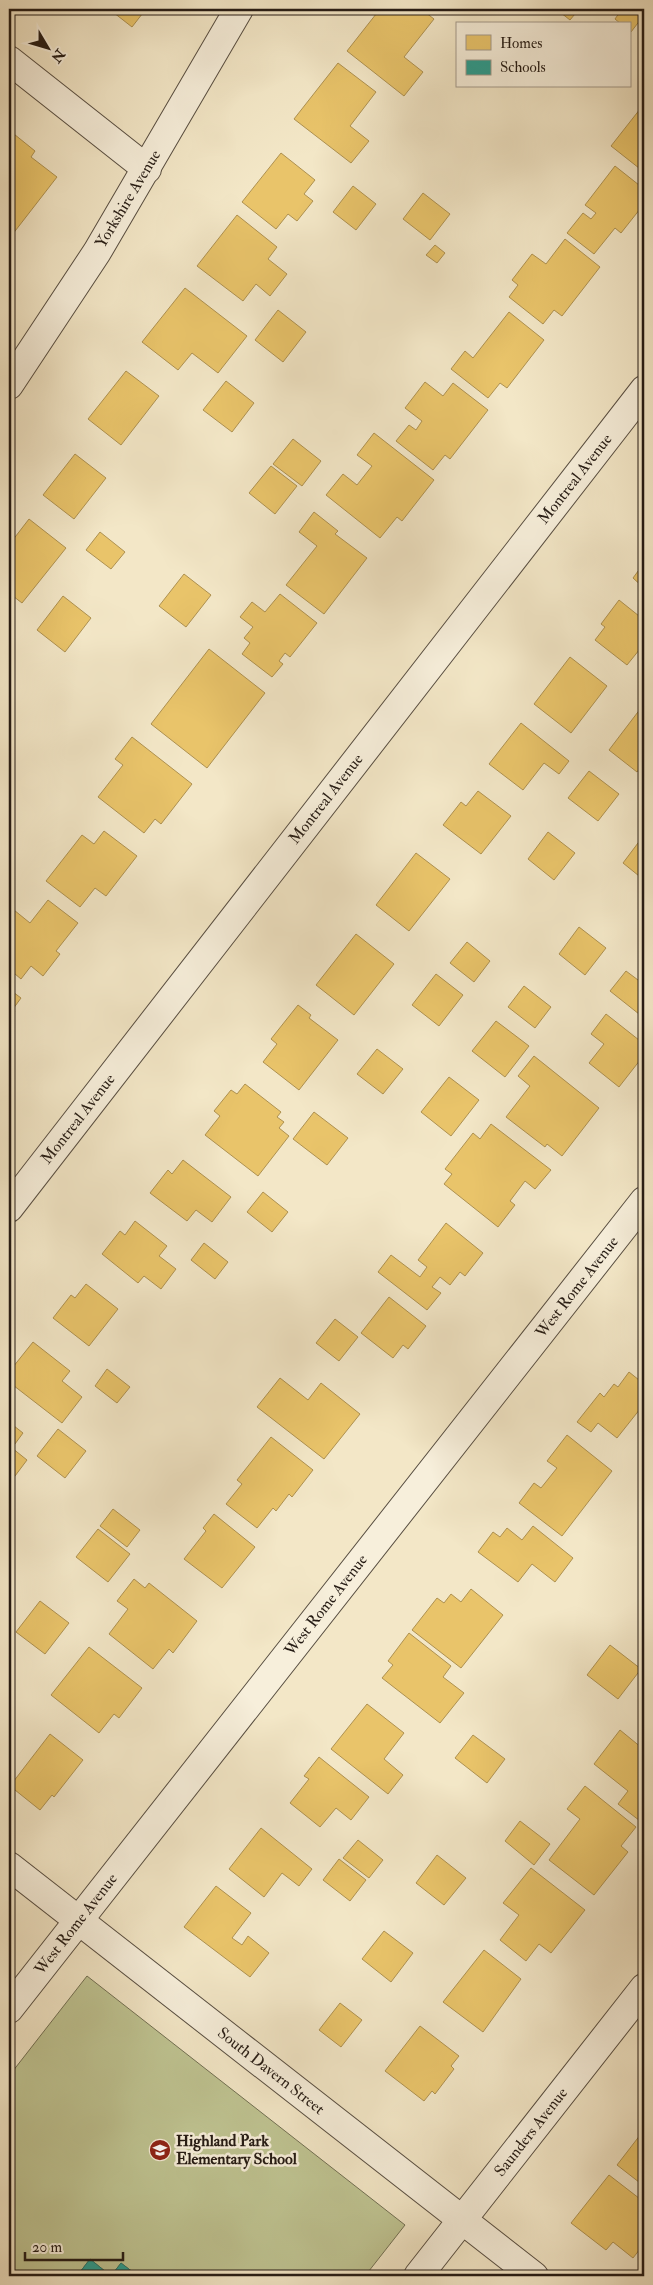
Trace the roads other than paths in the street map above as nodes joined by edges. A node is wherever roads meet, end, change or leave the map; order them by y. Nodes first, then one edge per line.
1 (240, 9) edge
2 (9, 60) edge
3 (147, 169) junction
4 (9, 385) edge
5 (644, 390) edge
6 (644, 1201) edge
7 (9, 1208) edge
8 (9, 1866) edge
9 (78, 1920) junction
10 (644, 1988) edge
11 (9, 2009) edge
12 (462, 2220) junction
13 (418, 2276) edge
14 (534, 2276) edge

1 - 3 street, Yorkshire Avenue
2 - 3 street
3 - 4 street, Yorkshire Avenue
5 - 7 street, Montreal Avenue
6 - 9 street, West Rome Avenue
8 - 9 street, South Davern Street
9 - 11 street, West Rome Avenue
9 - 12 street, South Davern Street
10 - 12 street, Saunders Avenue
12 - 13 street, Saunders Avenue
12 - 14 street, South Davern Street

